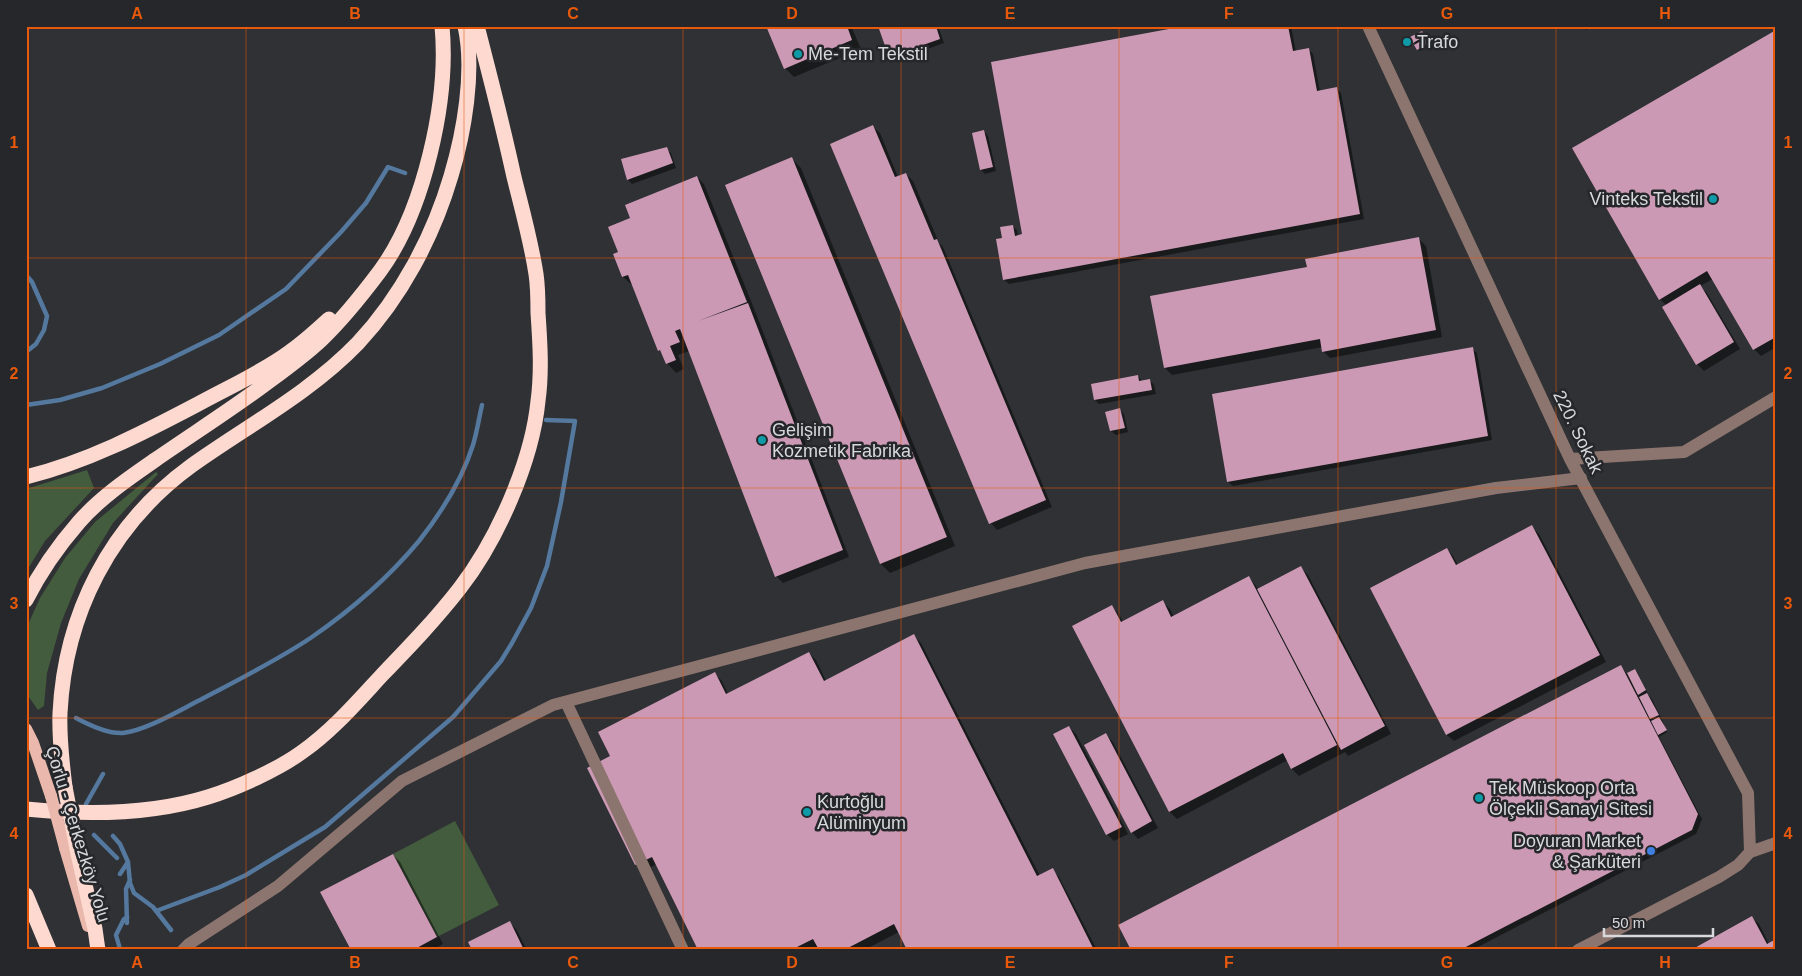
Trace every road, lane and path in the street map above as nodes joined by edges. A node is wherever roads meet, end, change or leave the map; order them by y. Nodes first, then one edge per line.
1 (442, 26) edge
2 (466, 26) edge
3 (477, 26) edge
4 (1368, 26) edge
5 (381, 270) junction
6 (1776, 397) edge
7 (1570, 458) junction
8 (26, 477) edge
9 (1580, 478) junction
10 (26, 600) edge
11 (566, 702) junction
12 (26, 729) edge
13 (26, 809) edge
14 (1776, 843) edge
15 (71, 849) junction
16 (1750, 852) junction
17 (26, 894) edge
18 (26, 912) edge
19 (48, 950) edge
20 (96, 950) edge
21 (183, 950) edge
22 (683, 950) edge
23 (1578, 950) edge

1 - 5 highway
2 - 15 highway, bridge
3 - 13 highway
4 - 7 street, 220. Sokak
5 - 8 highway
5 - 10 highway
6 - 7 street
7 - 9 street, 220. Sokak
9 - 11 street
9 - 16 street, 220. Sokak
11 - 21 street
11 - 22 street
12 - 15 main road, Çorlu - Çerkezköy Yolu, bridge
14 - 16 street
15 - 20 highway
16 - 23 street
17 - 19 highway
18 - 19 main road

